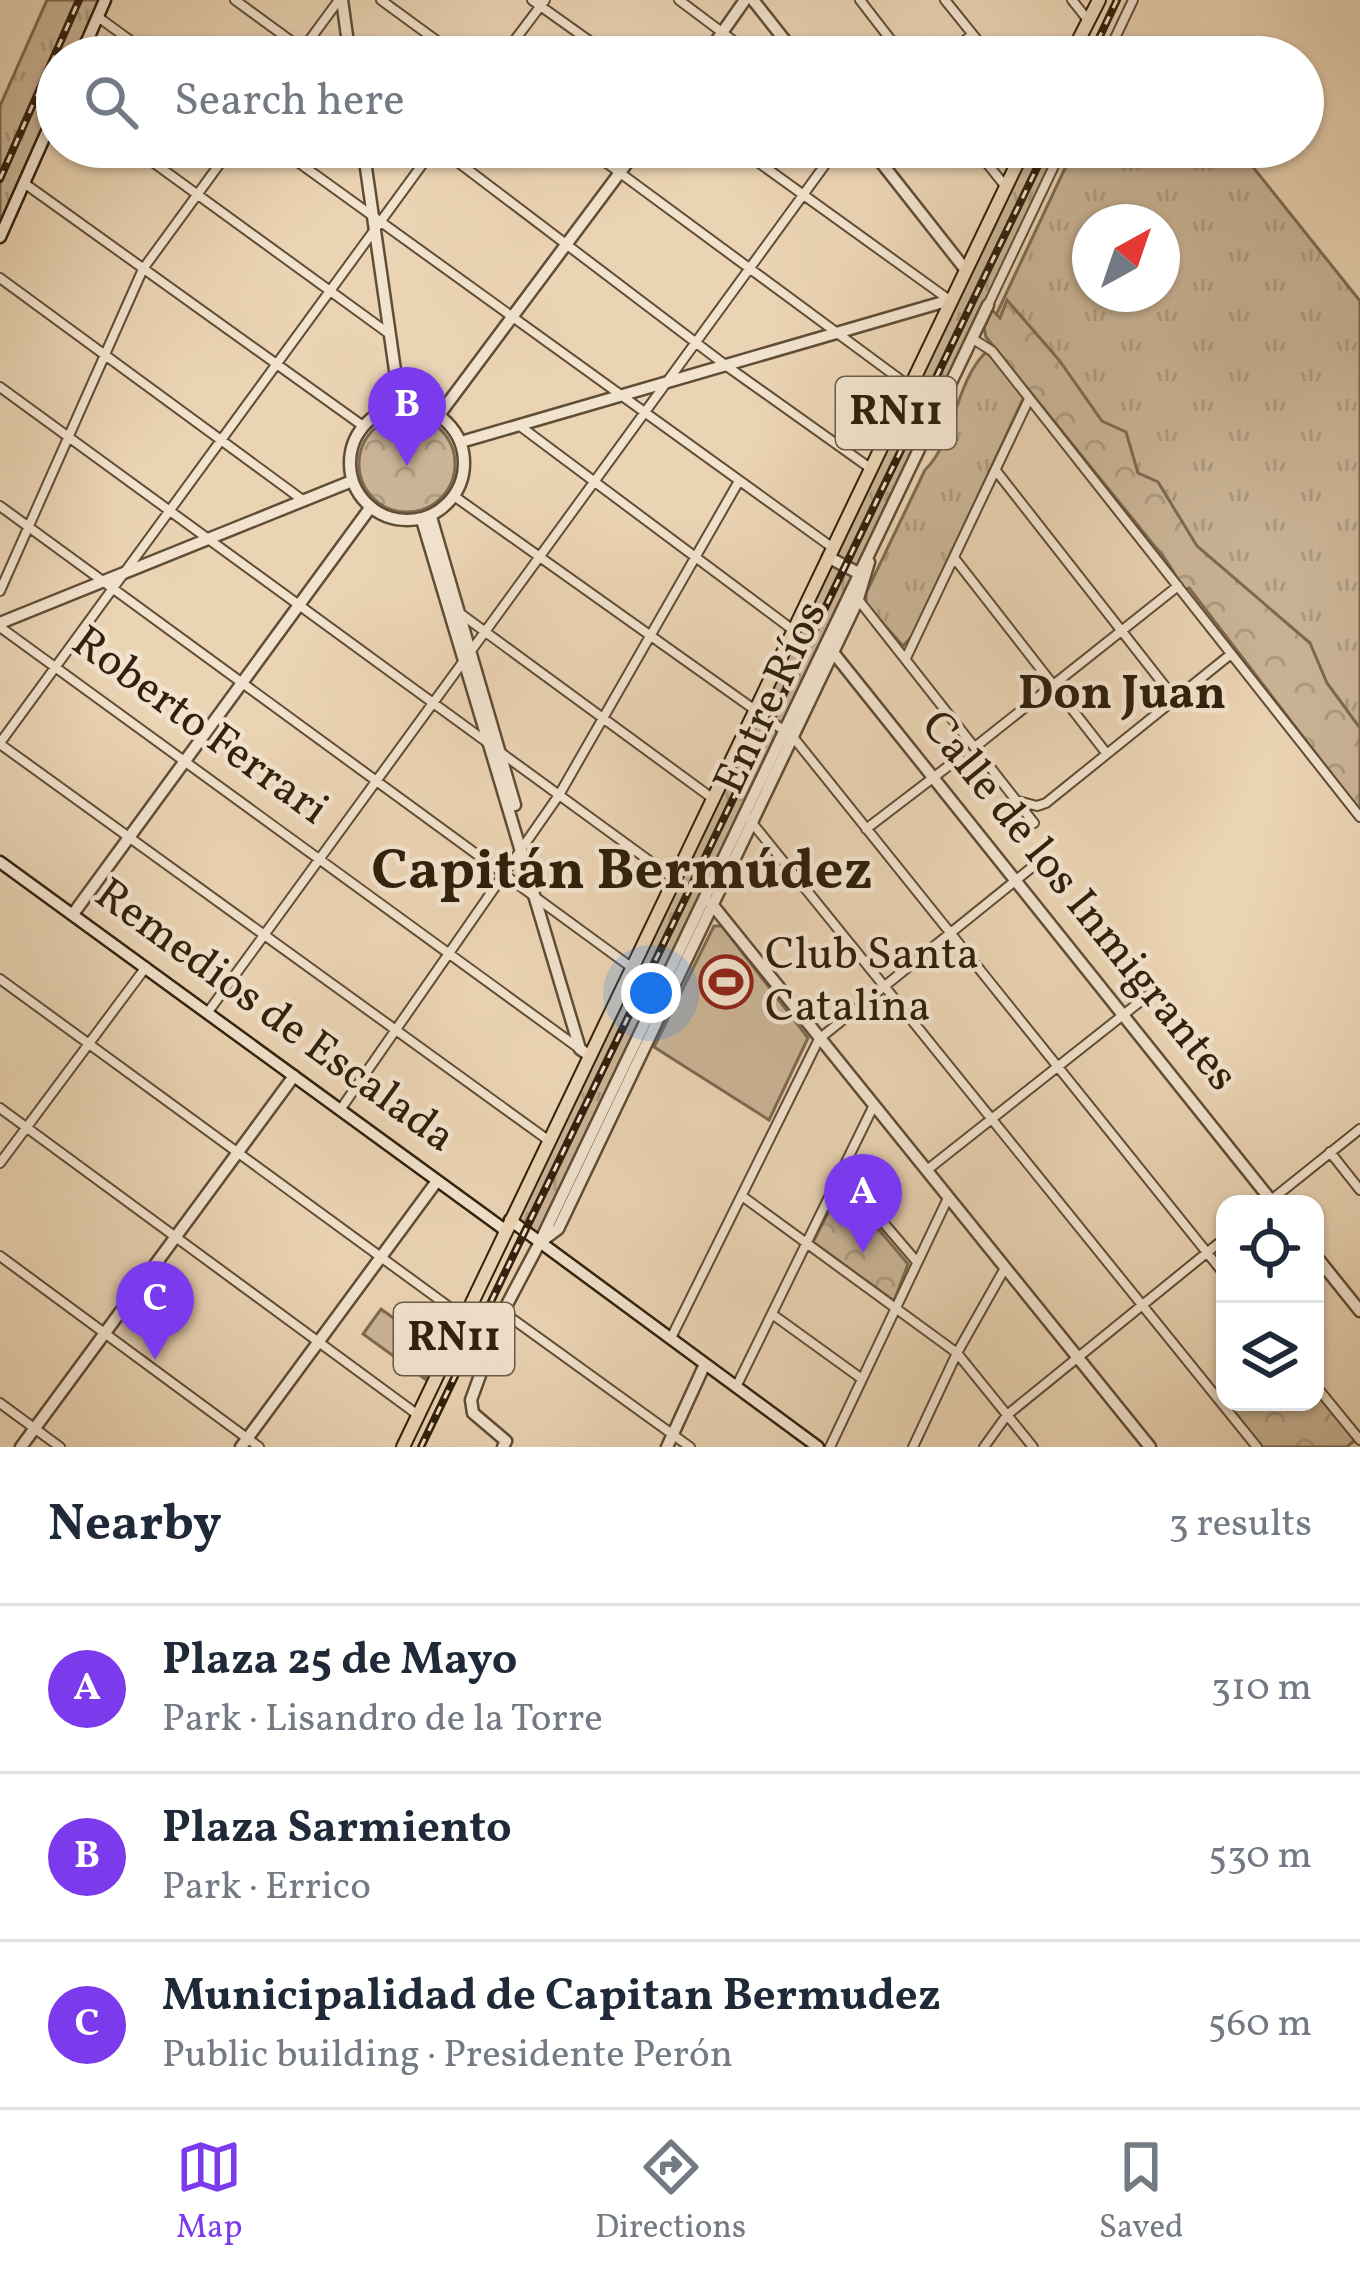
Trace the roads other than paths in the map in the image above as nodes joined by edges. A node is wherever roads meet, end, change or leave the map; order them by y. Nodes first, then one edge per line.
1 (105, 0) edge
2 (235, 0) edge
3 (340, 0) edge
4 (381, 0) edge
5 (679, 0) edge
6 (749, 0) edge
7 (860, 0) edge
8 (945, 0) edge
9 (1072, 0) edge
10 (1099, 0) edge
11 (1133, 0) edge
12 (539, 2) edge
13 (98, 17) junction
14 (1088, 20) junction
15 (722, 33) junction
16 (972, 35) edge
17 (89, 36) edge
18 (124, 36) edge
19 (279, 36) edge
20 (313, 36) edge
21 (346, 36) edge
22 (430, 36) edge
23 (516, 36) edge
24 (584, 36) edge
25 (720, 36) edge
26 (726, 36) edge
27 (780, 36) edge
28 (888, 36) edge
29 (1080, 36) edge
30 (1116, 36) edge
31 (36, 156) edge
32 (160, 168) edge
33 (217, 168) edge
34 (305, 168) edge
35 (367, 168) edge
36 (419, 168) edge
37 (464, 168) edge
38 (614, 168) edge
39 (623, 168) edge
40 (766, 168) edge
41 (823, 168) edge
42 (886, 168) edge
43 (991, 168) edge
44 (1015, 168) edge
45 (1053, 168) edge
46 (620, 172) junction
47 (24, 183) junction
48 (1006, 187) junction
49 (197, 195) junction
50 (803, 195) junction
51 (376, 223) junction
52 (0, 237) edge
53 (566, 246) junction
54 (750, 267) junction
55 (965, 268) junction
56 (143, 269) junction
57 (0, 278) edge
58 (330, 292) junction
59 (950, 300) junction
60 (988, 305) joint
61 (513, 318) junction
62 (837, 332) junction
63 (390, 334) junction
64 (973, 339) junction
65 (695, 342) junction
66 (104, 356) junction
67 (276, 366) junction
68 (728, 367) junction
69 (665, 384) junction
70 (909, 386) junction
71 (0, 387) edge
72 (622, 397) junction
73 (1030, 398) junction
74 (400, 405) junction
75 (644, 412) junction
76 (439, 416) junction
77 (518, 425) junction
78 (363, 426) junction
79 (69, 437) junction
80 (222, 441) junction
81 (461, 442) junction
82 (870, 468) junction
83 (997, 472) junction
84 (352, 481) junction
85 (739, 481) junction
86 (594, 482) junction
87 (454, 496) junction
88 (304, 501) junction
89 (0, 506) edge
90 (370, 508) junction
91 (170, 512) junction
92 (426, 519) junction
93 (29, 527) junction
94 (208, 538) junction
95 (830, 553) junction
96 (539, 557) junction
97 (697, 558) junction
98 (955, 560) junction
99 (125, 572) junction
100 (861, 575) junction
101 (108, 585) junction
102 (1178, 586) junction
103 (0, 591) edge
104 (854, 596) junction
105 (300, 606) junction
106 (452, 608) junction
107 (0, 625) edge
108 (794, 630) junction
109 (1121, 631) junction
110 (485, 632) junction
111 (652, 639) junction
112 (829, 649) junction
113 (1232, 654) junction
114 (466, 656) junction
115 (906, 658) junction
116 (56, 667) junction
117 (242, 683) junction
118 (1053, 685) junction
119 (1175, 699) junction
120 (433, 703) junction
121 (753, 712) junction
122 (605, 719) junction
123 (788, 734) junction
124 (0, 743) edge
125 (494, 747) junction
126 (975, 747) junction
127 (1107, 754) junction
128 (959, 758) dead end
129 (185, 761) junction
130 (933, 778) junction
131 (376, 781) junction
132 (559, 795) junction
133 (712, 798) junction
134 (1016, 801) junction
135 (1360, 817) edge
136 (748, 819) junction
137 (1034, 823) dead end
138 (866, 829) junction
139 (129, 838) junction
140 (523, 847) junction
141 (319, 859) junction
142 (1041, 860) dead end
143 (1, 864) edge
144 (504, 875) junction
145 (673, 878) junction
146 (1016, 880) junction
147 (539, 900) junction
148 (708, 902) junction
149 (73, 914) junction
150 (949, 934) junction
151 (263, 936) junction
152 (449, 954) junction
153 (146, 967) junction
154 (631, 968) junction
155 (0, 979) edge
156 (885, 986) junction
157 (1156, 988) dead end
158 (208, 1012) junction
159 (1122, 1016) junction
160 (395, 1031) junction
161 (819, 1039) junction
162 (87, 1043) junction
163 (585, 1053) junction
164 (1056, 1067) junction
165 (294, 1076) junction
166 (874, 1105) junction
167 (0, 1108) edge
168 (340, 1110) junction
169 (992, 1118) junction
170 (26, 1127) junction
171 (1360, 1129) edge
172 (548, 1140) junction
173 (1330, 1153) junction
174 (237, 1154) junction
175 (0, 1163) edge
176 (927, 1170) junction
177 (841, 1173) junction
178 (437, 1181) junction
179 (1360, 1190) edge
180 (1264, 1195) edge
181 (1280, 1195) edge
182 (742, 1196) junction
183 (948, 1197) junction
184 (507, 1225) junction
185 (174, 1236) junction
186 (540, 1242) junction
187 (806, 1243) junction
188 (1216, 1246) edge
189 (1207, 1253) junction
190 (0, 1256) edge
191 (381, 1257) junction
192 (917, 1262) junction
193 (1216, 1264) edge
194 (1324, 1266) edge
195 (1005, 1267) junction
196 (1142, 1306) junction
197 (896, 1308) junction
198 (1360, 1311) edge
199 (502, 1312) junction
200 (772, 1314) junction
201 (464, 1318) junction
202 (103, 1332) junction
203 (670, 1338) junction
204 (316, 1342) junction
205 (957, 1353) junction
206 (1078, 1358) junction
207 (705, 1364) junction
208 (862, 1379) junction
209 (736, 1387) junction
210 (1216, 1391) edge
211 (1324, 1395) edge
212 (0, 1403) edge
213 (1231, 1411) edge
214 (418, 1415) junction
215 (1007, 1415) junction
216 (34, 1428) junction
217 (1360, 1440) edge
218 (670, 1441) edge
219 (244, 1442) edge
220 (508, 1445) edge
221 (21, 1447) edge
222 (60, 1447) edge
223 (260, 1447) edge
224 (403, 1447) edge
225 (690, 1447) edge
226 (818, 1447) edge
227 (830, 1447) edge
228 (913, 1447) edge
229 (984, 1447) edge
230 (1033, 1447) edge
231 (1150, 1447) edge
232 (1257, 1447) edge
233 (1351, 1447) edge

1 - 13 street
2 - 19 street
3 - 20 street
3 - 21 street
4 - 22 street
5 - 15 street
6 - 15 street
6 - 27 street
7 - 28 street
8 - 16 street
9 - 14 street
10 - 14 main road
11 - 30 street
12 - 23 street
12 - 24 street
13 - 17 street
13 - 18 street
14 - 29 main road
15 - 25 street
15 - 26 street
31 - 47 street
32 - 49 street
33 - 49 street
34 - 51 street
35 - 51 street
36 - 51 street
37 - 53 street
38 - 46 street
39 - 46 street
40 - 50 street
41 - 50 street
42 - 55 street
43 - 48 street
44 - 48 main road, RN11
45 - 60 street, Entre Ríos
46 - 53 street
46 - 54 street
47 - 52 street
47 - 56 street
48 - 55 main road, RN11
49 - 56 street
49 - 58 street
50 - 54 street
50 - 59 street
51 - 58 street
51 - 61 street
51 - 63 street
53 - 61 street
53 - 65 street
54 - 62 street
54 - 65 street
55 - 59 main road, RN11
56 - 66 street
56 - 67 street
57 - 66 street
58 - 63 street
58 - 67 street
59 - 62 street
59 - 70 main road, RN11
60 - 64 street, Entre Ríos
61 - 72 street
61 - 76 street
62 - 68 street
62 - 70 street
63 - 74 street
64 - 73 street
64 - 100 street, Entre Ríos
65 - 68 street
65 - 69 street
66 - 79 street
66 - 80 street
67 - 78 street
67 - 80 street
68 - 69 street
68 - 82 street
69 - 72 street
69 - 75 street
70 - 82 main road, RN11
71 - 79 street
72 - 75 street
72 - 77 street
73 - 83 street
73 - 102 street
74 - 76 street
74 - 78 street
75 - 85 street
75 - 86 street
76 - 81 street
77 - 81 street
77 - 86 street
78 - 84 street
79 - 91 street
79 - 93 street
80 - 88 street
80 - 91 street
81 - 87 street
82 - 95 main road, RN11
83 - 98 street
83 - 109 street
84 - 88 street
84 - 90 street
85 - 95 street
85 - 97 street
86 - 96 street
86 - 97 street
87 - 92 street
87 - 96 street
88 - 94 street
89 - 93 street
90 - 92 street
90 - 105 street
91 - 94 street
91 - 99 street
92 - 106 street
93 - 101 street
93 - 103 street
94 - 99 street
94 - 105 street
95 - 100 street
95 - 108 main road, RN11
96 - 110 street
96 - 111 street
97 - 108 street
97 - 111 street
98 - 115 street
98 - 118 street
99 - 101 street
100 - 104 street, Entre Ríos
101 - 107 street
101 - 116 street
101 - 117 street
102 - 109 street
102 - 113 street
104 - 112 street, Entre Ríos
104 - 115 street
105 - 117 street
105 - 120 street
106 - 110 street
106 - 114 street
107 - 116 street, Roberto Ferrari
108 - 121 main road, RN11
109 - 118 street
109 - 119 street
110 - 114 street
110 - 122 street
111 - 121 street
111 - 122 street
112 - 123 street, Entre Ríos
112 - 130 street, Calle de los Inmigrantes
113 - 119 street
113 - 135 street
114 - 120 street
114 - 125 street
115 - 126 street
116 - 124 street
116 - 129 street, Roberto Ferrari
117 - 129 street
117 - 131 street
118 - 126 street
118 - 127 street
119 - 127 street
120 - 125 street
120 - 131 street
121 - 123 street
121 - 133 main road, RN11
122 - 132 street
122 - 133 street
123 - 136 street, Entre Ríos
123 - 138 street
124 - 139 street
125 - 132 street
125 - 140 street
126 - 134 street
127 - 134 street
128 - 130 street
129 - 139 street
129 - 141 street, Roberto Ferrari
130 - 138 street
130 - 146 street, Calle de los Inmigrantes
131 - 141 street
131 - 144 street
132 - 140 street
132 - 145 street
133 - 145 main road, RN11
134 - 137 street
136 - 148 street, Entre Ríos
136 - 156 street
138 - 150 street
139 - 149 street
139 - 151 street
140 - 144 street
140 - 147 street
141 - 151 street
141 - 152 street, Roberto Ferrari
142 - 146 street
143 - 149 street, Remedios de Escalada
144 - 147 street
144 - 152 street
145 - 154 main road, RN11
146 - 150 street
146 - 159 street, Calle de los Inmigrantes
147 - 154 street
147 - 163 street
148 - 161 street
148 - 186 street, Entre Ríos
149 - 153 street, Remedios de Escalada
150 - 156 street
150 - 164 street
151 - 158 street
151 - 160 street
152 - 160 street
152 - 163 street, Roberto Ferrari
153 - 158 street, Remedios de Escalada
153 - 162 street
154 - 163 main road, RN11
155 - 162 street
156 - 161 street
156 - 169 street
157 - 159 street
158 - 165 street, Remedios de Escalada
159 - 164 street
159 - 180 street, Calle de los Inmigrantes
160 - 168 street
160 - 172 street
161 - 166 street
161 - 182 street
162 - 170 street
162 - 174 street
163 - 172 main road, RN11
164 - 169 street
164 - 189 street
165 - 168 street, Remedios de Escalada
165 - 174 street
166 - 176 street
166 - 177 street
167 - 170 street
168 - 178 street, Remedios de Escalada
169 - 176 street
169 - 196 street
170 - 175 street
170 - 185 street
171 - 173 street
172 - 184 main road, RN11
173 - 179 street
173 - 181 street
174 - 185 street
174 - 191 street
176 - 183 street
177 - 187 street
177 - 192 street
178 - 184 street, Remedios de Escalada
178 - 191 street
182 - 187 street
182 - 203 street
183 - 192 street
183 - 195 street
184 - 186 street, Remedios de Escalada
184 - 201 main road, RN11
185 - 202 street
185 - 204 street
186 - 199 street, Entre Ríos
186 - 203 street, Remedios de Escalada
187 - 197 street
187 - 200 street
188 - 189 street
189 - 193 street
189 - 196 street
190 - 202 street
191 - 201 street
191 - 204 street
192 - 197 street
194 - 198 street
195 - 205 street
195 - 206 street
196 - 206 street
196 - 210 street
197 - 205 street
197 - 208 street
199 - 218 street
199 - 220 street, Entre Ríos
200 - 208 street
200 - 209 street
201 - 214 main road, RN11
202 - 216 street
202 - 219 street
203 - 207 street, Remedios de Escalada
204 - 214 street
204 - 219 street
205 - 215 street
205 - 228 street
206 - 215 street
206 - 231 street
207 - 209 street, Remedios de Escalada
207 - 218 street
208 - 227 street
209 - 226 street, Remedios de Escalada
211 - 217 street
212 - 216 street
213 - 232 street
214 - 224 main road, RN11
215 - 229 street
215 - 230 street
216 - 221 street
216 - 222 street
217 - 233 street
218 - 225 street
219 - 223 street

